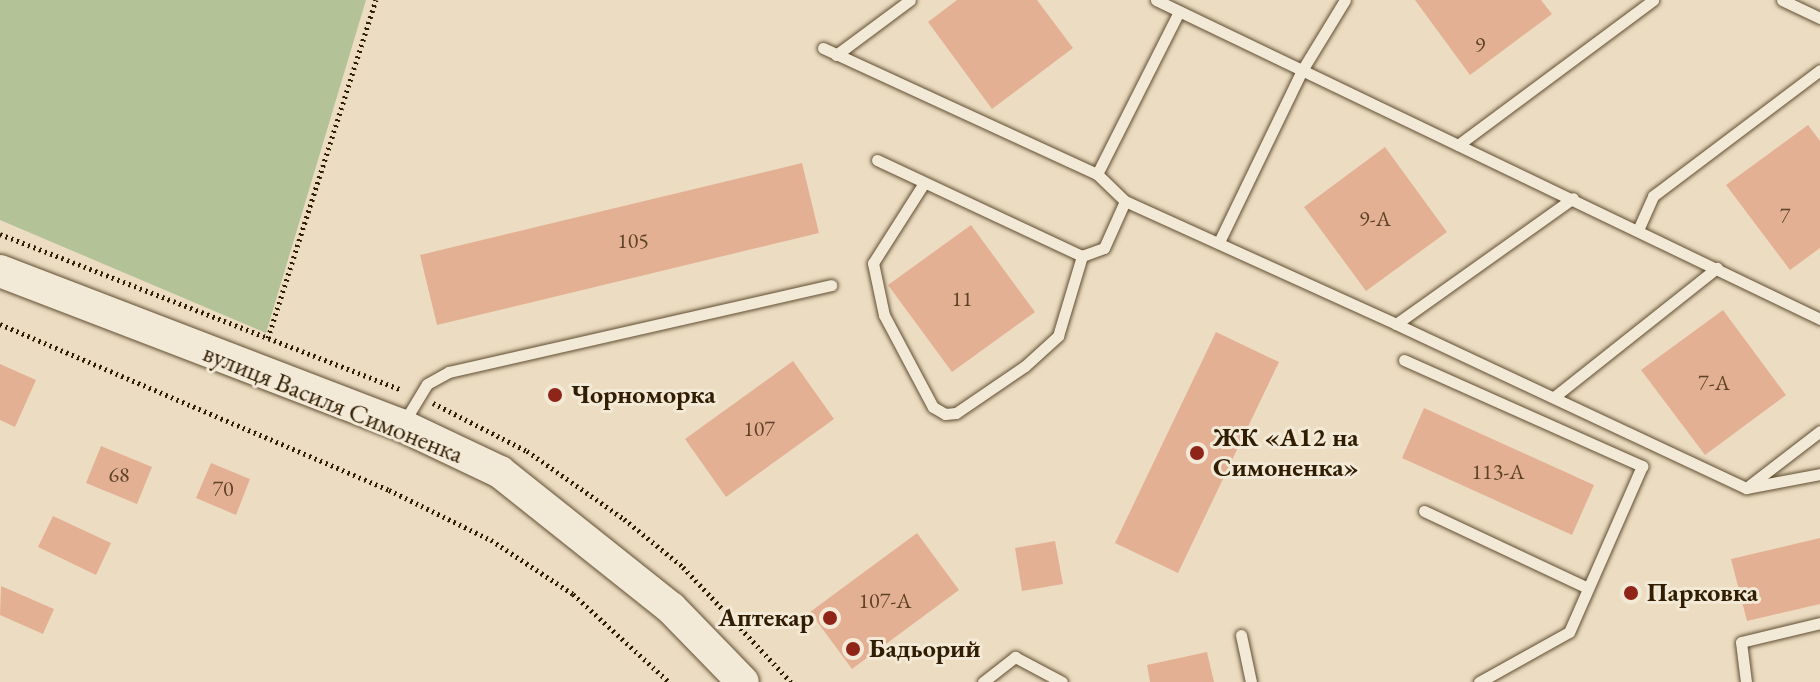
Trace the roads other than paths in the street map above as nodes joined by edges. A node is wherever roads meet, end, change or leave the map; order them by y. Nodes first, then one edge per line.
1 (910, 0) edge
2 (1156, 0) edge
3 (1345, 0) edge
4 (1653, 0) edge
5 (1782, 0) edge
6 (1179, 12) junction
7 (1820, 18) edge
8 (823, 48) dead end
9 (836, 55) junction
10 (1820, 70) edge
11 (1301, 72) junction
12 (1458, 145) junction
13 (877, 160) dead end
14 (1097, 174) junction
15 (924, 183) junction
16 (1573, 198) junction
17 (1125, 201) junction
18 (1638, 230) junction
19 (1219, 242) junction
20 (1082, 256) junction
21 (1717, 268) junction
22 (0, 271) edge
23 (831, 285) dead end
24 (1818, 316) edge
25 (1396, 324) junction
26 (1404, 360) dead end
27 (1554, 397) junction
28 (401, 425) junction
29 (1820, 431) edge
30 (1820, 474) edge
31 (1746, 488) junction
32 (1424, 511) dead end
33 (1588, 588) junction
34 (1820, 623) edge
35 (1241, 635) dead end
36 (743, 682) edge
37 (983, 682) edge
38 (1062, 682) edge
39 (1251, 682) edge
40 (1479, 682) edge
41 (1746, 682) edge

1 - 9 lane
2 - 6 lane
3 - 11 lane
4 - 12 lane
5 - 7 lane
6 - 11 lane
6 - 14 lane
8 - 9 lane
9 - 14 lane
10 - 18 lane
11 - 12 lane
11 - 19 lane
12 - 16 lane
13 - 15 lane
14 - 17 lane
15 - 20 lane
15 - 20 lane
16 - 18 lane
16 - 25 lane
17 - 19 lane
17 - 20 lane
18 - 21 lane
19 - 25 lane
21 - 24 lane
21 - 27 lane
22 - 28 street, вулиця Василя Симоненка
23 - 28 lane
25 - 27 lane
26 - 33 lane
27 - 31 lane
28 - 36 street, вулиця Василя Симоненка
29 - 31 lane
30 - 31 lane
32 - 33 lane
33 - 40 lane
34 - 41 lane
35 - 39 lane
37 - 38 lane

